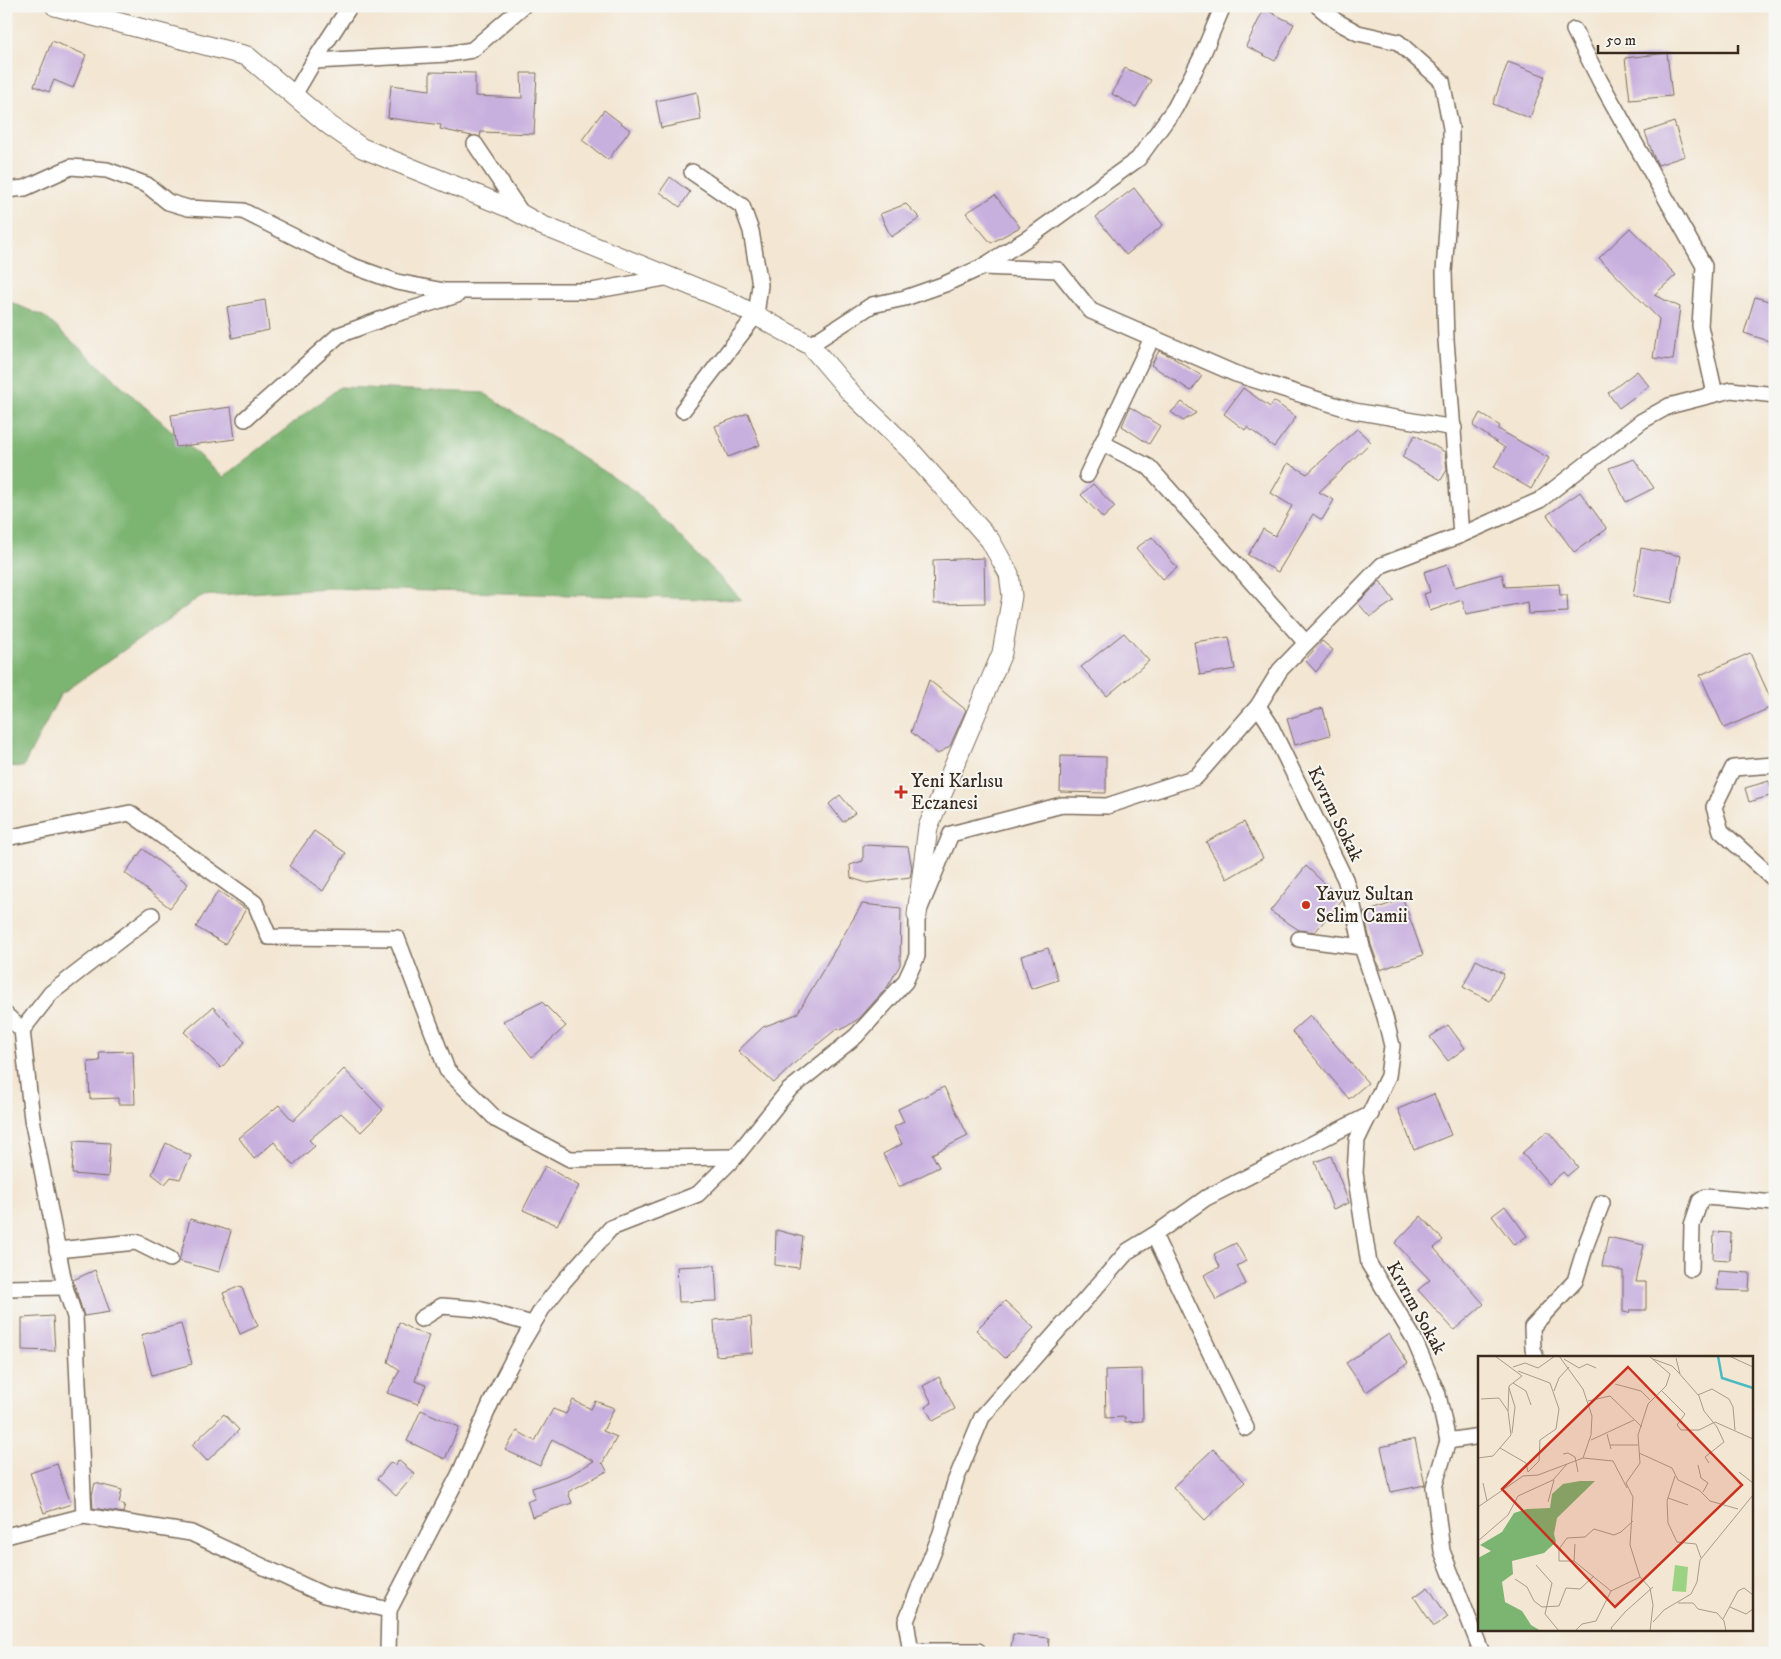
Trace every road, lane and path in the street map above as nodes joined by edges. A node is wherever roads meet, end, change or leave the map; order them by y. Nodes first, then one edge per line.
1 (350, 6) edge
2 (523, 6) edge
3 (1223, 6) edge
4 (1318, 6) edge
5 (62, 7) edge
6 (1574, 30) dead end
7 (314, 61) junction
8 (294, 95) junction
9 (475, 144) dead end
10 (692, 172) dead end
11 (6, 190) edge
12 (522, 214) junction
13 (982, 267) junction
14 (670, 277) junction
15 (474, 290) junction
16 (756, 315) junction
17 (1152, 338) junction
18 (810, 345) junction
19 (1715, 394) junction
20 (1775, 396) edge
21 (682, 410) dead end
22 (245, 419) dead end
23 (1454, 428) junction
24 (1102, 443) junction
25 (1086, 475) dead end
26 (1462, 535) junction
27 (1306, 643) junction
28 (1258, 706) junction
29 (1775, 766) edge
30 (6, 838) edge
31 (1775, 880) edge
32 (152, 915) dead end
33 (917, 915) junction
34 (1299, 939) dead end
35 (1362, 947) junction
36 (6, 1015) edge
37 (22, 1030) junction
38 (1371, 1114) junction
39 (736, 1157) junction
40 (1602, 1203) dead end
41 (1775, 1203) edge
42 (1154, 1235) junction
43 (57, 1250) junction
44 (170, 1259) dead end
45 (1691, 1269) dead end
46 (65, 1287) junction
47 (6, 1288) edge
48 (420, 1319) dead end
49 (532, 1324) junction
50 (1535, 1356) edge
51 (1246, 1428) dead end
52 (1478, 1436) edge
53 (1448, 1441) junction
54 (84, 1516) junction
55 (6, 1536) edge
56 (389, 1610) junction
57 (978, 1651) dead end
58 (910, 1652) edge
59 (388, 1653) edge
60 (1482, 1653) edge

1 - 7 street
2 - 7 street
3 - 13 street
4 - 23 street
5 - 8 street
6 - 19 street
7 - 8 street
8 - 12 street
9 - 12 street
10 - 16 street
11 - 15 street
12 - 14 street
13 - 17 street
13 - 18 street
14 - 15 street
14 - 16 street
15 - 22 street
16 - 18 street
16 - 21 street
17 - 23 street
17 - 24 street
18 - 33 street
19 - 20 street
19 - 26 street
23 - 26 street
24 - 25 street
24 - 27 street
26 - 27 street
27 - 28 street
28 - 33 street
28 - 35 street, Kıvrım Sokak
29 - 31 street
30 - 39 street
32 - 37 street
33 - 39 street
34 - 35 street
35 - 38 street, Kıvrım Sokak
36 - 37 street
37 - 43 street
38 - 42 street
38 - 53 street, Kıvrım Sokak
39 - 49 street
40 - 50 street
41 - 45 street
42 - 51 street
42 - 58 street
43 - 44 street
43 - 46 street
46 - 47 street
46 - 54 street
48 - 49 street
49 - 56 street
52 - 53 street
53 - 60 street, Kıvrım Sokak
54 - 55 street
54 - 56 street
56 - 59 street
57 - 58 street

